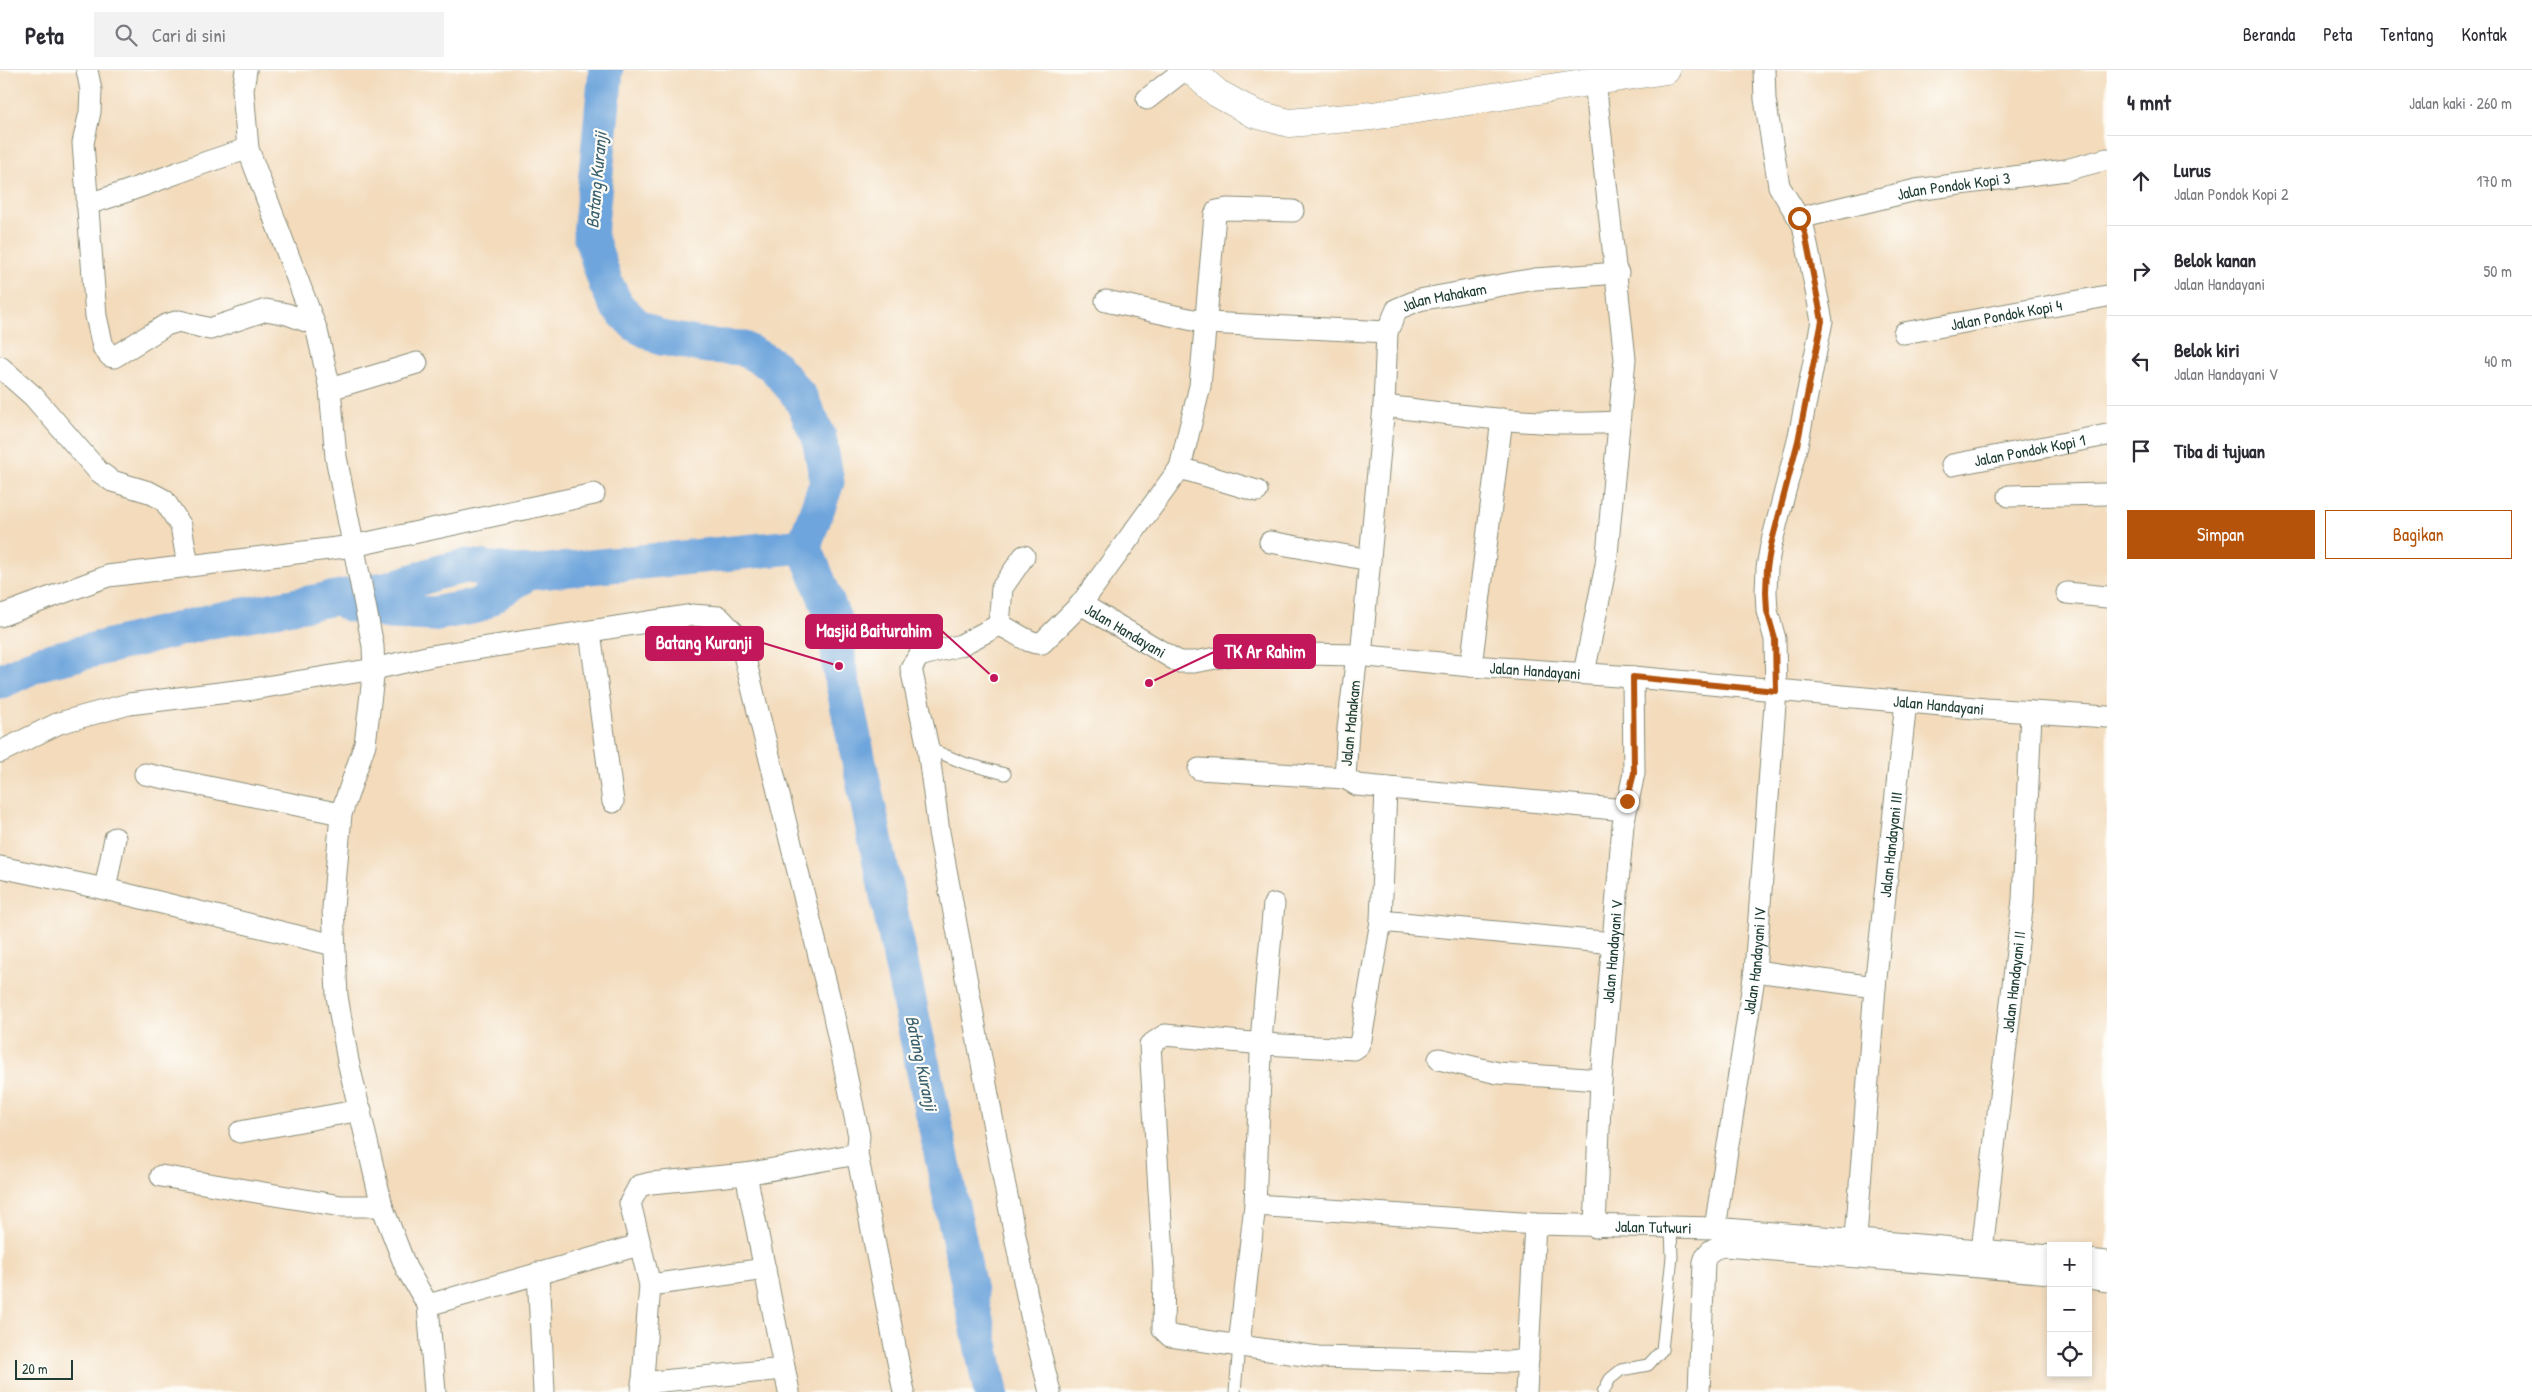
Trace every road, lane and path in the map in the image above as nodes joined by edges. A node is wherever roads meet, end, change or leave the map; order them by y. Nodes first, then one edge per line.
1 (87, 70) edge
2 (246, 70) edge
3 (1184, 70) edge
4 (1192, 70) edge
5 (1666, 70) edge
6 (1764, 70) edge
7 (1602, 77) edge
8 (1147, 99) dead end
9 (248, 148) junction
10 (2107, 159) edge
11 (87, 204) junction
12 (1293, 211) dead end
13 (1799, 218) junction
14 (1618, 273) junction
15 (2107, 296) edge
16 (1106, 301) dead end
17 (1207, 323) junction
18 (314, 324) junction
19 (1387, 332) junction
20 (1904, 332) dead end
21 (417, 363) dead end
22 (0, 367) edge
23 (330, 389) junction
24 (1384, 406) junction
25 (1502, 419) junction
26 (1620, 422) junction
27 (2107, 435) edge
28 (1952, 464) dead end
29 (1180, 468) junction
30 (1257, 491) dead end
31 (594, 494) dead end
32 (2107, 494) edge
33 (2009, 496) dead end
34 (1270, 542) dead end
35 (355, 553) junction
36 (1024, 556) dead end
37 (1370, 560) junction
38 (188, 565) junction
39 (2067, 593) dead end
40 (2107, 597) edge
41 (1081, 604) junction
42 (0, 616) edge
43 (999, 624) junction
44 (590, 632) junction
45 (1359, 655) junction
46 (1470, 666) junction
47 (374, 669) junction
48 (1584, 673) junction
49 (1633, 677) junction
50 (1776, 691) junction
51 (1906, 702) junction
52 (2031, 712) junction
53 (2107, 717) edge
54 (928, 748) junction
55 (0, 752) edge
56 (1199, 769) dead end
57 (145, 774) dead end
58 (1005, 774) dead end
59 (1345, 778) junction
60 (1386, 788) junction
61 (613, 802) dead end
62 (1625, 810) junction
63 (341, 814) junction
64 (115, 838) dead end
65 (0, 867) edge
66 (105, 889) junction
67 (1274, 904) dead end
68 (1381, 921) junction
69 (1613, 943) junction
70 (334, 945) junction
71 (1755, 971) junction
72 (1875, 987) junction
73 (1263, 1044) junction
74 (1439, 1059) dead end
75 (1601, 1080) junction
76 (360, 1110) junction
77 (240, 1132) dead end
78 (857, 1154) junction
79 (746, 1174) junction
80 (161, 1176) dead end
81 (1255, 1205) junction
82 (382, 1206) junction
83 (1536, 1224) junction
84 (1595, 1227) junction
85 (1672, 1228) junction
86 (1714, 1228) junction
87 (1856, 1238) junction
88 (639, 1245) junction
89 (1982, 1250) junction
90 (2047, 1256) edge
91 (2092, 1260) edge
92 (2107, 1262) edge
93 (765, 1269) junction
94 (2047, 1273) edge
95 (538, 1274) junction
96 (2092, 1279) edge
97 (2107, 1281) edge
98 (650, 1285) junction
99 (428, 1304) junction
100 (1239, 1345) junction
101 (1528, 1360) junction
102 (784, 1368) junction
103 (642, 1388) edge
104 (1706, 1391) edge
105 (435, 1392) edge
106 (544, 1392) edge
107 (789, 1392) edge
108 (904, 1392) edge
109 (1050, 1392) edge
110 (1235, 1392) edge
111 (1526, 1392) edge
112 (1603, 1392) edge

1 - 11 street
2 - 9 street
3 - 8 street
4 - 7 main road
5 - 7 main road
6 - 13 street, Jalan Handayani IV
7 - 14 street
9 - 11 street
9 - 18 street
10 - 13 street, Jalan Pondok Kopi 3
11 - 18 street
12 - 17 street
13 - 50 street, Jalan Handayani IV
14 - 19 street, Jalan Mahakam
14 - 26 street
15 - 20 street, Jalan Pondok Kopi 4
16 - 17 street
17 - 19 street
17 - 29 street
18 - 23 street
19 - 24 street, Jalan Mahakam
21 - 23 street
22 - 38 street
23 - 35 street
24 - 25 street
24 - 37 street, Jalan Mahakam
25 - 26 street
25 - 46 street
26 - 48 street
27 - 28 street, Jalan Pondok Kopi 1
29 - 30 street
29 - 41 street
31 - 35 street
32 - 33 street
34 - 37 street
35 - 38 street
35 - 47 street
36 - 43 street
37 - 45 street, Jalan Mahakam
38 - 42 street
39 - 40 street
41 - 43 street, Jalan Handayani
41 - 45 street, Jalan Handayani
43 - 54 street
44 - 47 street
44 - 61 street
44 - 78 street
45 - 46 street, Jalan Handayani
45 - 59 street, Jalan Mahakam
46 - 48 street, Jalan Handayani
47 - 55 street
47 - 63 street
48 - 49 street, Jalan Handayani
49 - 50 street, Jalan Handayani
49 - 62 street, Jalan Handayani V
50 - 51 street, Jalan Handayani
50 - 71 street, Jalan Handayani IV
51 - 52 street, Jalan Handayani
51 - 72 street, Jalan Handayani III
52 - 53 street, Jalan Handayani
52 - 89 street, Jalan Handayani II
54 - 58 lane
54 - 109 street
56 - 59 street
57 - 63 street
59 - 60 street, Jalan Mahakam
60 - 62 street, Jalan Mahakam
60 - 68 street
62 - 69 street, Jalan Handayani V
63 - 70 street
64 - 66 street
65 - 66 street
66 - 70 street
67 - 73 street
68 - 69 street
68 - 73 street
69 - 75 street, Jalan Handayani V
70 - 76 street
71 - 72 street
71 - 86 street, Jalan Handayani IV
72 - 87 street, Jalan Handayani III
73 - 81 street
73 - 100 street
74 - 75 street
75 - 84 street, Jalan Handayani V
76 - 77 street
76 - 82 street
78 - 79 street
78 - 108 street
79 - 88 street
79 - 93 street
80 - 82 street
81 - 83 street, Jalan Tutwuri
81 - 100 street
82 - 99 street
83 - 84 street, Jalan Tutwuri
83 - 101 street
84 - 85 street, Jalan Tutwuri
85 - 86 street, Jalan Tutwuri
85 - 112 lane
86 - 87 street, Jalan Tutwuri
87 - 89 street, Jalan Tutwuri
88 - 95 street
88 - 98 street
89 - 90 street, Jalan Tutwuri
91 - 92 street
93 - 98 street
93 - 102 street
94 - 104 street
95 - 99 street
95 - 106 street
96 - 97 street
98 - 103 street
99 - 105 street
100 - 101 street
100 - 110 lane
101 - 111 street
102 - 103 street
102 - 107 street

